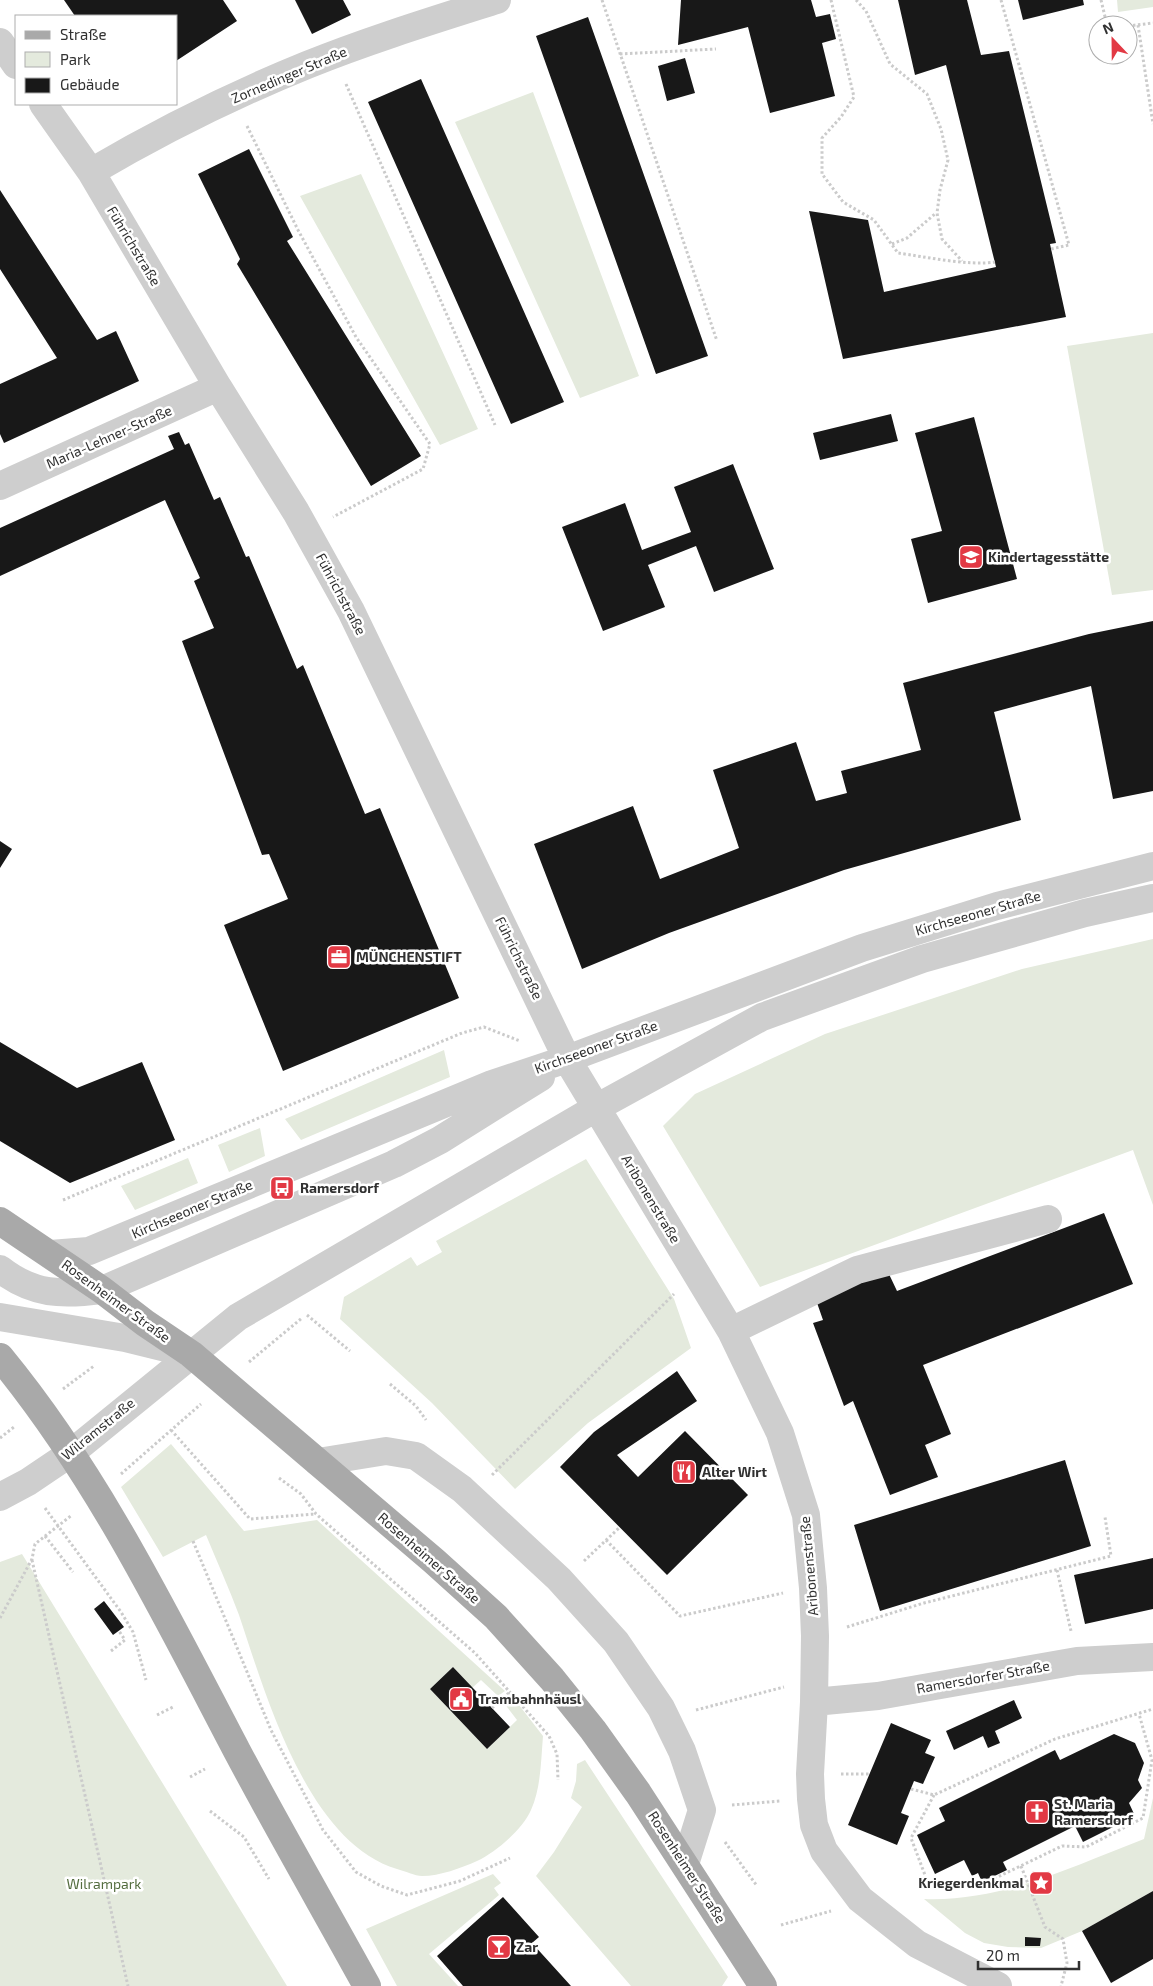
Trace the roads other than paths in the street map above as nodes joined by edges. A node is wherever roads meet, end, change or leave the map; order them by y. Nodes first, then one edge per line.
1 (497, 0) edge
2 (0, 42) edge
3 (15, 64) edge
4 (44, 105) edge
5 (91, 172) junction
6 (218, 387) junction
7 (2, 480) edge
8 (1153, 866) edge
9 (1153, 898) edge
10 (567, 1059) junction
11 (596, 1108) junction
12 (1048, 1219) dead end
13 (0, 1221) edge
14 (50, 1254) junction
15 (0, 1270) edge
16 (102, 1290) junction
17 (0, 1316) edge
18 (731, 1331) junction
19 (191, 1354) junction
20 (0, 1357) edge
21 (71, 1453) junction
22 (318, 1462) junction
23 (0, 1497) edge
24 (1153, 1657) edge
25 (814, 1691) junction
26 (685, 1864) junction
27 (756, 1983) edge
28 (367, 1986) edge
29 (998, 1986) edge

1 - 5 street, Zornedinger Straße
2 - 3 street
4 - 5 street, Führichstraße
5 - 6 street, Führichstraße
6 - 7 street, Maria-Lehner-Straße
6 - 10 street, Führichstraße
8 - 10 street, Kirchseeoner Straße
9 - 11 street, Kirchseeoner Straße
10 - 11 street, Führichstraße
10 - 14 street, Kirchseeoner Straße
10 - 16 street
11 - 18 street, Aribonenstraße
11 - 19 street, Kirchseeoner Straße
12 - 18 street
13 - 14 main road, Rosenheimer Straße
14 - 16 main road, Rosenheimer Straße
15 - 16 street
16 - 19 main road, Rosenheimer Straße
17 - 19 street
18 - 25 street, Aribonenstraße
19 - 21 street, Wilramstraße
19 - 22 main road, Rosenheimer Straße
20 - 21 main road
21 - 23 street, Wilramstraße
21 - 28 main road
22 - 26 main road, Rosenheimer Straße
22 - 26 street
24 - 25 street, Ramersdorfer Straße
25 - 29 street, Aribonenstraße
26 - 27 main road, Rosenheimer Straße

